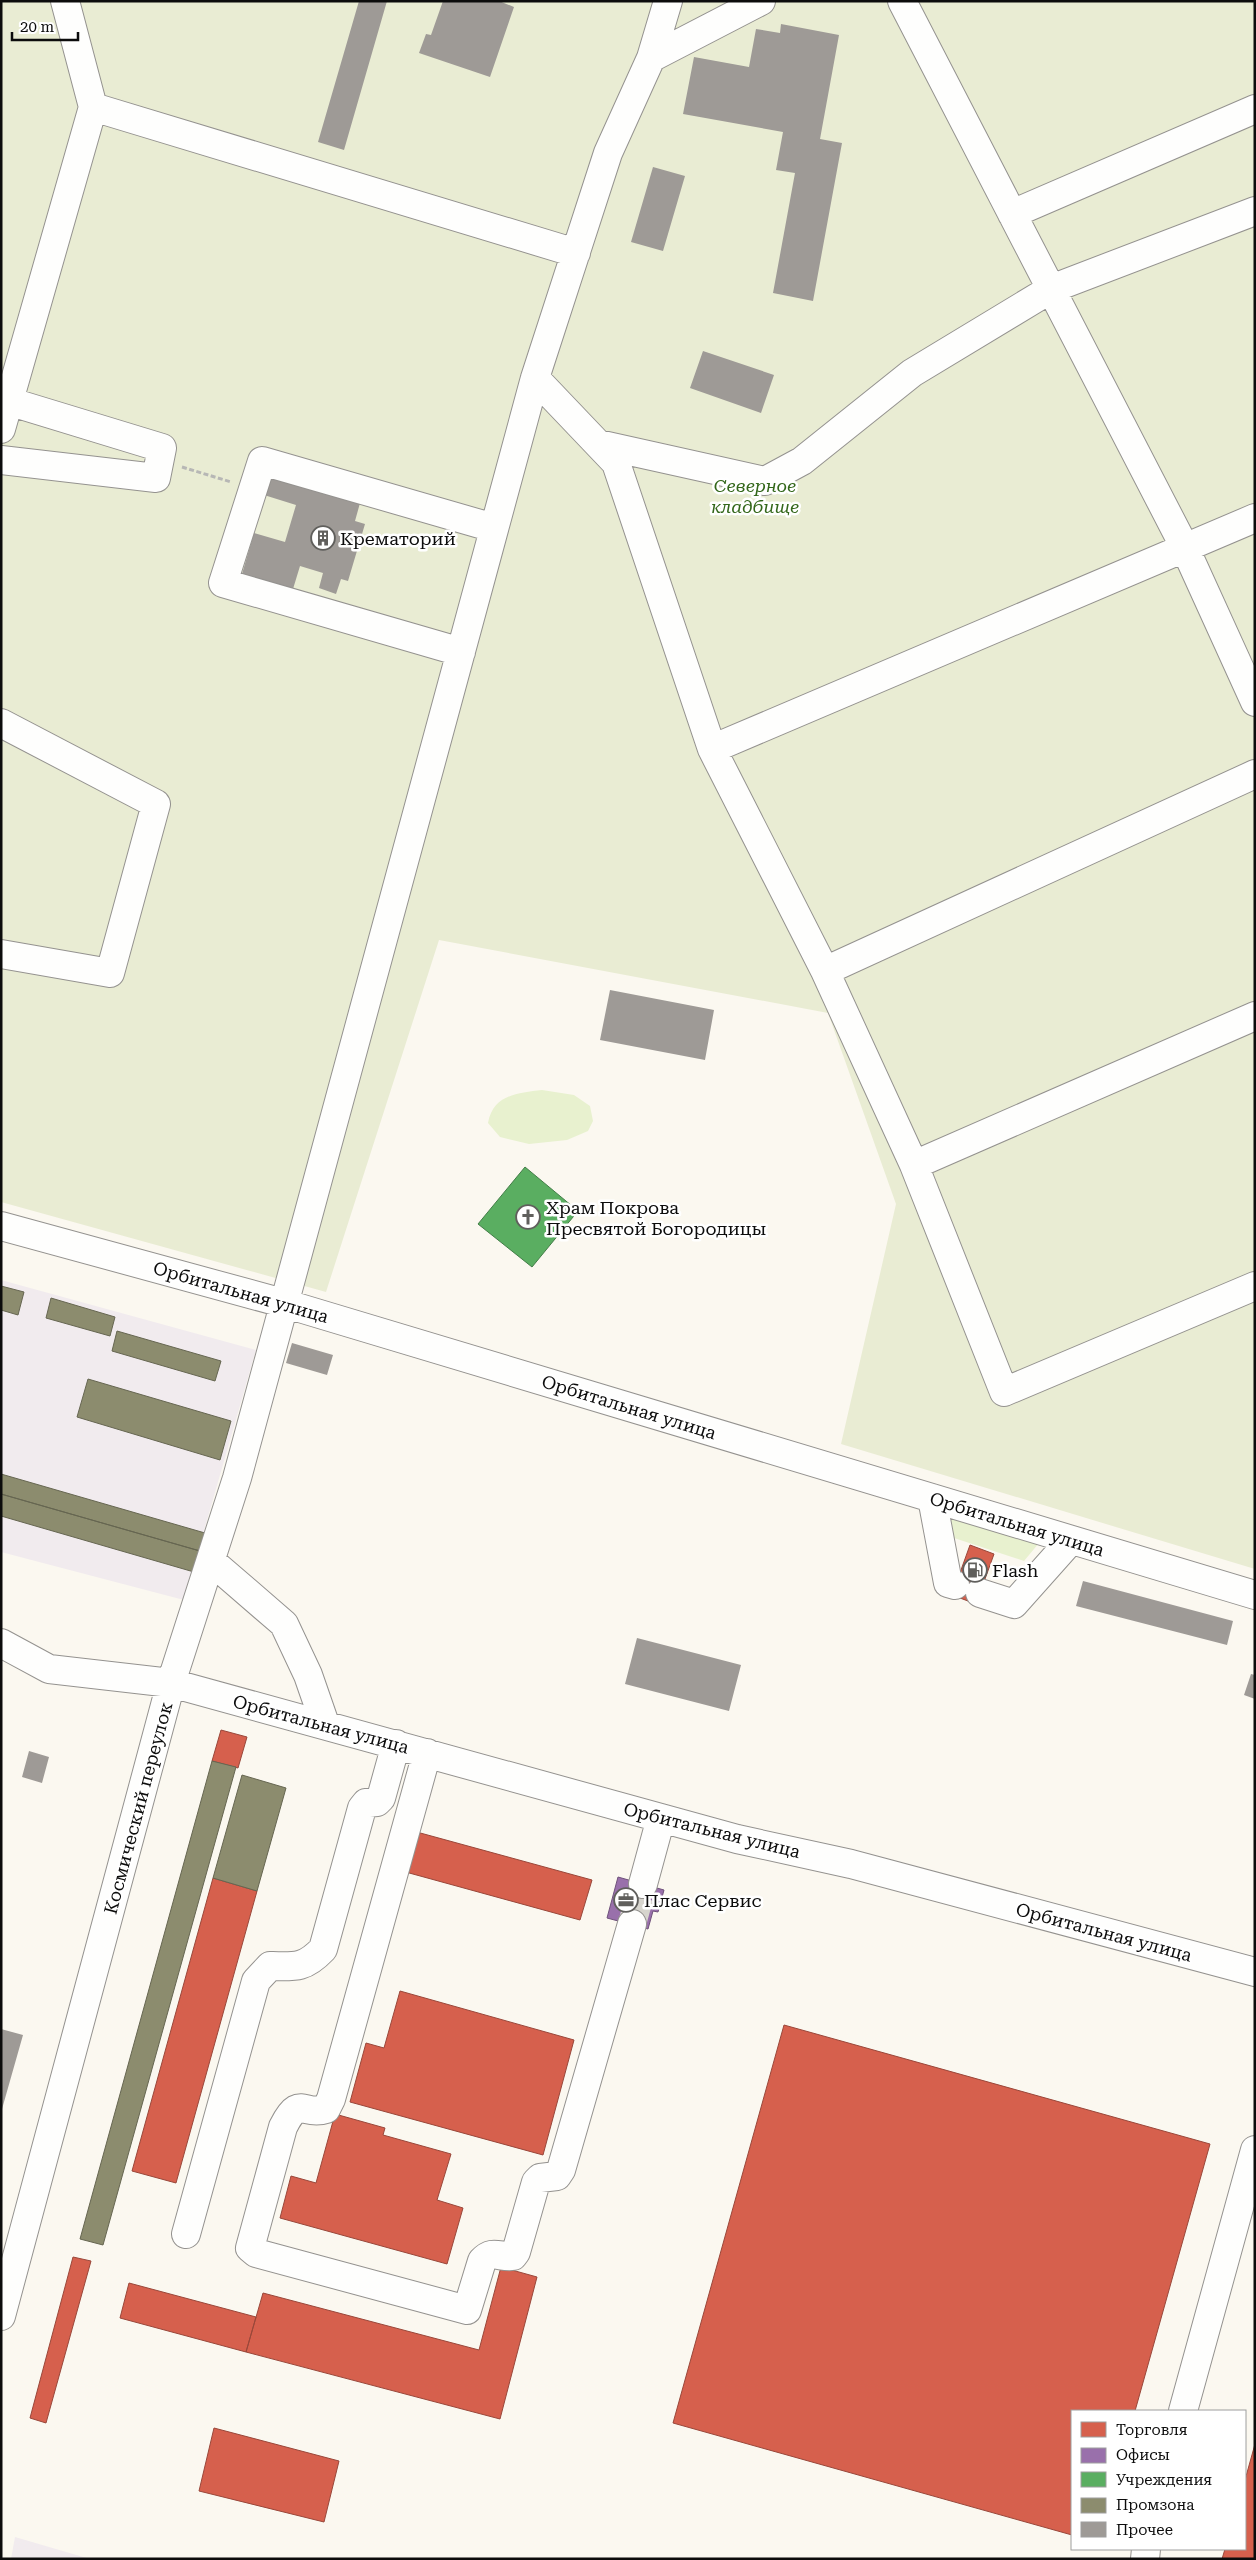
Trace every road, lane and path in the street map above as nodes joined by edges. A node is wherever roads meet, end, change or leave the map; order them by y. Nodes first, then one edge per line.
1 (65, 1) edge
2 (668, 1) edge
3 (760, 1) edge
4 (902, 1) edge
5 (651, 58) junction
6 (93, 107) junction
7 (1255, 109) edge
8 (1255, 211) edge
9 (1012, 214) junction
10 (576, 253) junction
11 (1051, 289) junction
12 (535, 378) junction
13 (5, 400) edge
14 (1, 429) edge
15 (598, 444) junction
16 (1, 460) edge
17 (159, 461) junction
18 (254, 488) junction
19 (1255, 518) edge
20 (494, 528) junction
21 (1185, 548) junction
22 (460, 652) junction
23 (1255, 702) edge
24 (1, 723) edge
25 (712, 749) junction
26 (1255, 774) edge
27 (1, 954) edge
28 (825, 971) junction
29 (1255, 1016) edge
30 (914, 1165) junction
31 (1, 1226) edge
32 (1255, 1286) edge
33 (283, 1303) junction
34 (932, 1498) junction
35 (1071, 1540) junction
36 (211, 1561) junction
37 (1255, 1595) edge
38 (1, 1643) edge
39 (171, 1683) junction
40 (325, 1724) junction
41 (396, 1744) junction
42 (427, 1753) junction
43 (661, 1818) junction
44 (643, 1884) tunnel mouth
45 (632, 1924) tunnel mouth
46 (1255, 1972) edge
47 (1255, 2150) edge
48 (186, 2234) dead end
49 (1, 2316) edge
50 (1183, 2410) edge

1 - 6 street
2 - 5 street, Космический переулок
3 - 5 street
4 - 9 street
5 - 10 street, Космический переулок
6 - 10 street
6 - 13 street
7 - 9 street
8 - 11 street
9 - 11 street
10 - 12 street, Космический переулок
11 - 15 street
11 - 21 street
12 - 15 street
12 - 20 street, Космический переулок
13 - 14 street
13 - 17 street
15 - 25 street
16 - 17 street
17 - 18 path
18 - 20 street
18 - 22 street
19 - 21 street
20 - 22 street, Космический переулок
21 - 23 street
21 - 25 street
22 - 33 street, Космический переулок
24 - 27 street
25 - 28 street
26 - 28 street
28 - 30 street
29 - 30 street
30 - 32 street
31 - 33 street, Орбитальная улица
33 - 34 street, Орбитальная улица
33 - 36 street, Космический переулок
34 - 35 street, Орбитальная улица
34 - 35 street
35 - 37 street, Орбитальная улица
36 - 39 street, Космический переулок
36 - 40 street
38 - 39 street, Орбитальная улица
39 - 40 street, Орбитальная улица
39 - 49 street, Космический переулок
40 - 41 street, Орбитальная улица
41 - 42 street, Орбитальная улица
41 - 48 street
42 - 43 street, Орбитальная улица
42 - 45 street
43 - 44 street
43 - 46 street, Орбитальная улица
47 - 50 street

